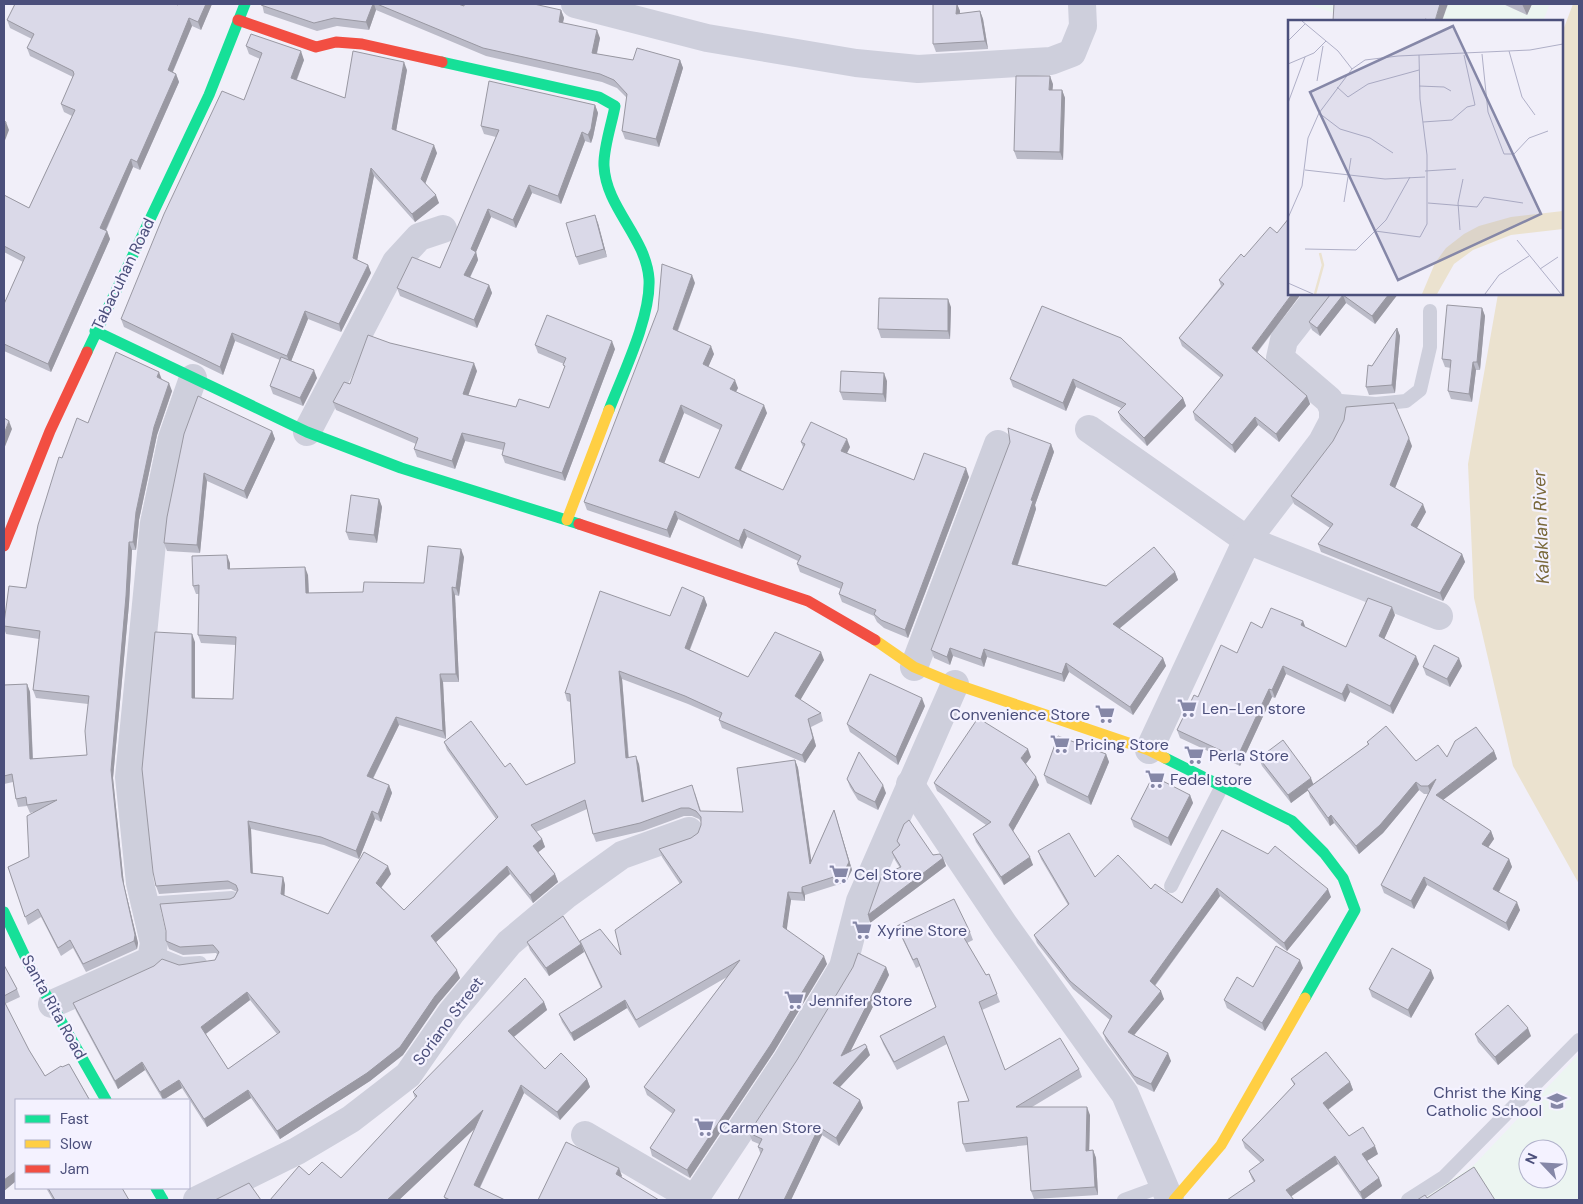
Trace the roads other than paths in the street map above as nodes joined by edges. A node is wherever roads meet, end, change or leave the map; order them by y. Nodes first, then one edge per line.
1 (245, 4) edge
2 (576, 4) edge
3 (1082, 4) edge
4 (238, 20) junction
5 (443, 229) dead end
6 (1319, 295) edge
7 (1430, 311) dead end
8 (95, 331) junction
9 (193, 378) junction
10 (1329, 400) junction
11 (1090, 429) dead end
12 (307, 432) junction
13 (998, 444) dead end
14 (567, 520) junction
15 (1247, 540) junction
16 (4, 546) edge
17 (1439, 616) dead end
18 (914, 667) junction
19 (955, 684) junction
20 (1149, 750) junction
21 (910, 784) junction
22 (1222, 786) junction
23 (689, 831) dead end
24 (1171, 886) dead end
25 (232, 898) edge
26 (145, 904) junction
27 (4, 912) edge
28 (152, 952) junction
29 (213, 962) edge
30 (52, 1004) junction
31 (1579, 1040) edge
32 (105, 1099) edge
33 (585, 1135) dead end
34 (157, 1189) edge
35 (1169, 1196) edge
36 (163, 1200) edge
37 (197, 1200) edge
38 (695, 1200) edge
39 (1124, 1200) edge
40 (1408, 1200) edge

1 - 4 street, Tabacuhan Road
2 - 3 street
4 - 8 street, Tabacuhan Road
4 - 14 street
5 - 12 street
6 - 10 street
7 - 10 lane
8 - 9 street
8 - 16 street, Tabacuhan Road
9 - 12 street
9 - 26 street
10 - 15 street
11 - 15 street
12 - 14 street
13 - 18 street
14 - 18 street
15 - 17 street
15 - 20 street
18 - 19 street
19 - 20 street
19 - 21 street
20 - 22 street
21 - 35 street
21 - 38 street
22 - 24 lane
22 - 35 street
23 - 37 street, Soriano Street
25 - 26 lane
26 - 28 street
27 - 30 street, Santa Rita Road
28 - 29 lane
28 - 30 street
30 - 32 street, Santa Rita Road
31 - 40 lane
33 - 38 street
34 - 36 street
35 - 39 lane

